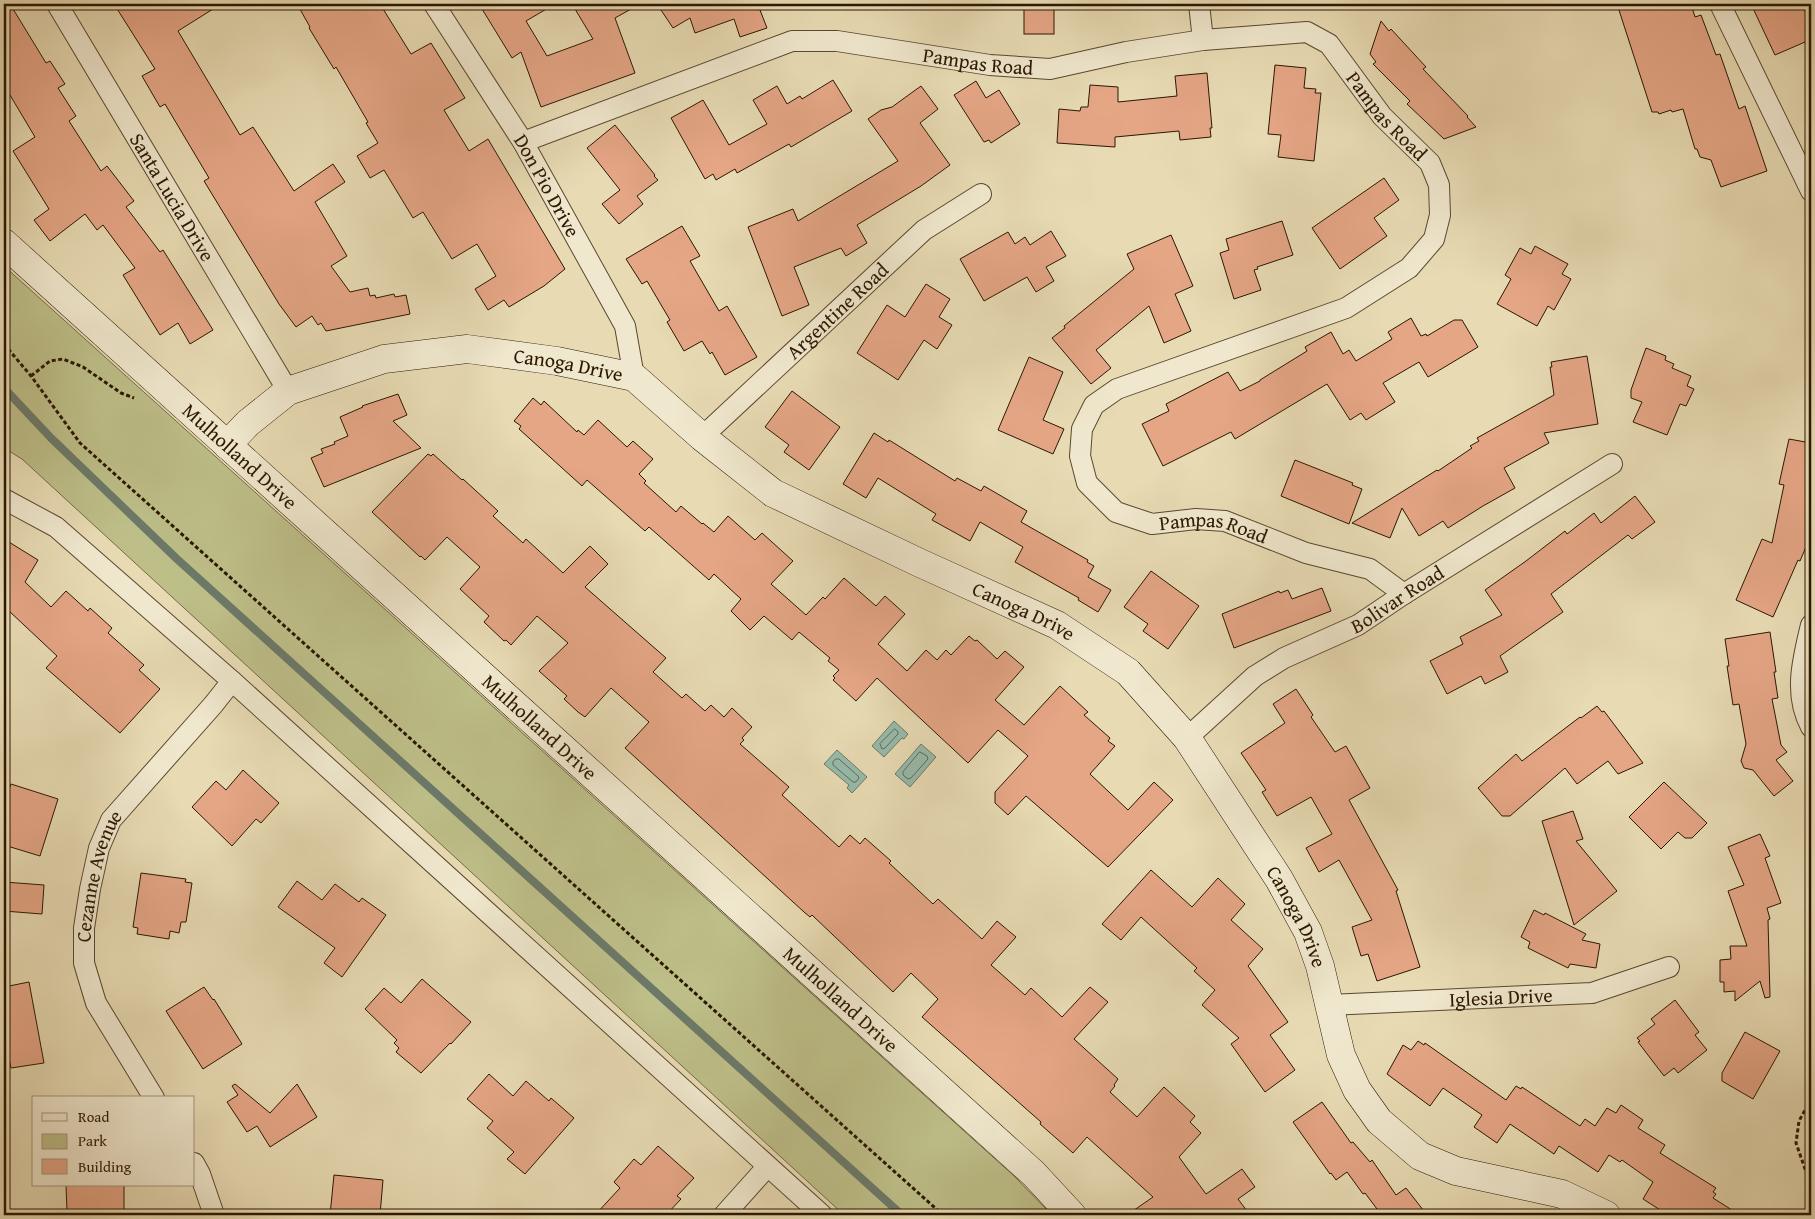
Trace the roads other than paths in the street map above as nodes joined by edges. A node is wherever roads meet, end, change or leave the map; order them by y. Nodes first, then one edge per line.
1 (57, 4) edge
2 (434, 4) edge
3 (1199, 4) edge
4 (1720, 4) edge
5 (1203, 40) junction
6 (523, 142) junction
7 (1811, 191) edge
8 (981, 194) dead end
9 (4, 243) edge
10 (634, 377) junction
11 (288, 391) junction
12 (702, 437) junction
13 (227, 445) junction
14 (1612, 464) dead end
15 (4, 499) edge
16 (1404, 594) junction
17 (1811, 628) edge
18 (232, 681) junction
19 (1811, 727) edge
20 (1187, 738) junction
21 (1669, 967) dead end
22 (1329, 1005) junction
23 (153, 1096) edge
24 (195, 1165) edge
25 (767, 1166) junction
26 (214, 1215) edge
27 (724, 1215) edge
28 (822, 1215) edge
29 (1072, 1215) edge
30 (1606, 1215) edge

1 - 11 street, Santa Lucia Drive
2 - 6 street, Don Pio Drive
3 - 5 street
4 - 7 street
5 - 6 street, Pampas Road
5 - 16 street, Pampas Road
6 - 10 street, Don Pio Drive
8 - 12 street, Argentine Road
9 - 13 street, Mulholland Drive
10 - 11 street, Canoga Drive
10 - 12 street, Canoga Drive
11 - 13 street, Canoga Drive
12 - 20 street, Canoga Drive
13 - 29 street, Mulholland Drive
14 - 16 street, Bolivar Road
15 - 18 street
16 - 20 street, Bolivar Road
17 - 19 street
18 - 23 street, Cezanne Avenue
18 - 25 street
20 - 22 street, Canoga Drive
21 - 22 street, Iglesia Drive
22 - 30 street, Canoga Drive
24 - 26 street
25 - 27 street
25 - 28 street

